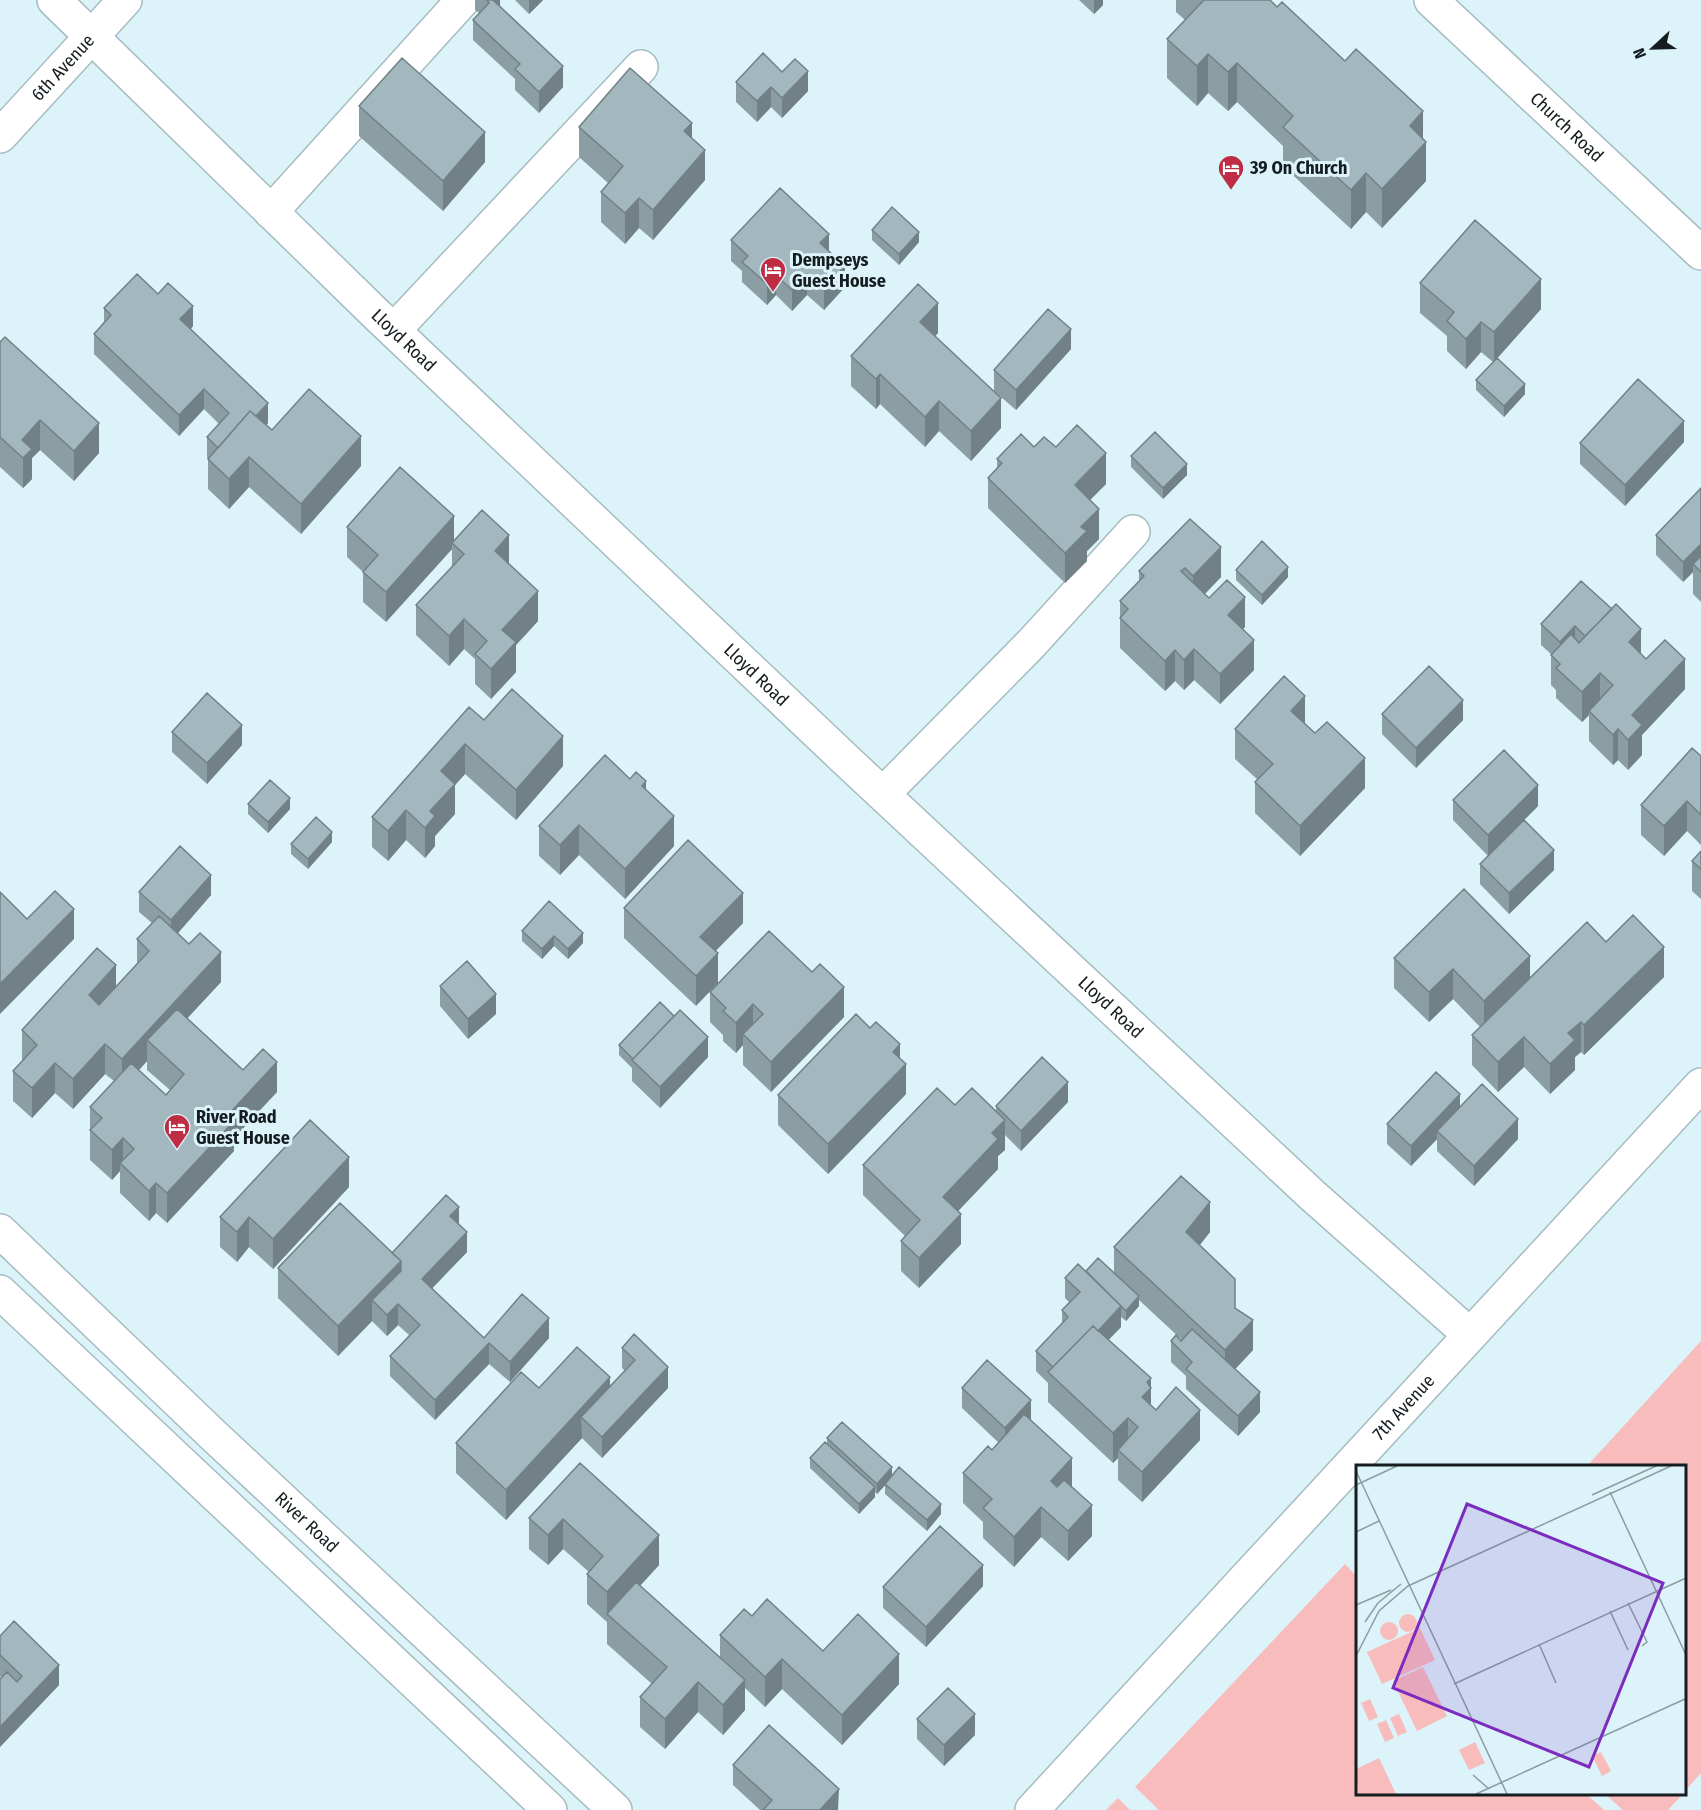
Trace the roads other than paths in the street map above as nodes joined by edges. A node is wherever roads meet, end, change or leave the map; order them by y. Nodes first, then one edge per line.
1 (54, 0) edge
2 (125, 0) edge
3 (463, 0) edge
4 (1431, 0) edge
5 (92, 37) junction
6 (641, 67) dead end
7 (0, 136) edge
8 (271, 212) junction
9 (1701, 253) edge
10 (394, 330) junction
11 (1133, 532) dead end
12 (883, 794) junction
13 (1701, 1085) edge
14 (0, 1231) edge
15 (0, 1292) edge
16 (1470, 1335) junction
17 (352, 1563) junction
18 (322, 1597) junction
19 (550, 1810) edge
20 (615, 1810) edge
21 (1032, 1810) edge

1 - 5 street, Lloyd Road
2 - 5 street, 6th Avenue
3 - 8 street
4 - 9 street, Church Road
5 - 7 street, 6th Avenue
5 - 8 street, Lloyd Road
6 - 10 street
8 - 10 street, Lloyd Road
10 - 12 street, Lloyd Road
11 - 12 street
12 - 16 street, Lloyd Road
13 - 16 street, 7th Avenue
14 - 17 street, River Road
15 - 18 street
16 - 21 street, 7th Avenue
17 - 18 street
17 - 20 street, River Road
18 - 19 street

